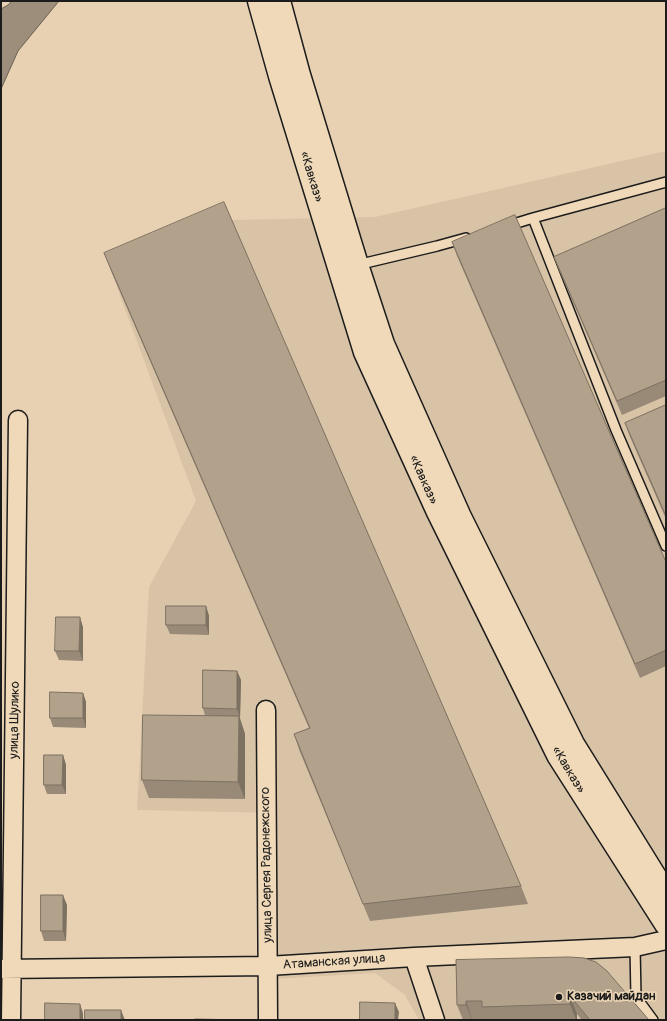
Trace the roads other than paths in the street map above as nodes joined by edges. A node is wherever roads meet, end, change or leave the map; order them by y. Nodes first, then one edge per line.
1 (259, 1) edge
2 (279, 1) edge
3 (666, 182) edge
4 (534, 218) junction
5 (496, 229) edge
6 (474, 235) edge
7 (357, 265) junction
8 (18, 420) dead end
9 (666, 546) edge
10 (266, 710) dead end
11 (666, 894) edge
12 (665, 937) edge
13 (635, 947) junction
14 (414, 957) junction
15 (268, 966) junction
16 (7, 969) edge
17 (11, 1020) edge
18 (268, 1020) edge
19 (435, 1020) edge
20 (653, 1020) edge

1 - 12 main road, «Кавказ»
2 - 7 main road, «Кавказ»
3 - 4 lane
4 - 5 lane
4 - 9 lane
6 - 7 lane
7 - 11 main road, «Кавказ»
8 - 16 street, улица Шулико
10 - 15 street, улица Сергея Радонежского
12 - 13 street, Атаманская улица
13 - 14 street, Атаманская улица
13 - 20 lane
14 - 15 street, Атаманская улица
14 - 19 street
15 - 16 street, Атаманская улица
15 - 18 street, улица Сергея Радонежского
16 - 17 street, улица Шулико

